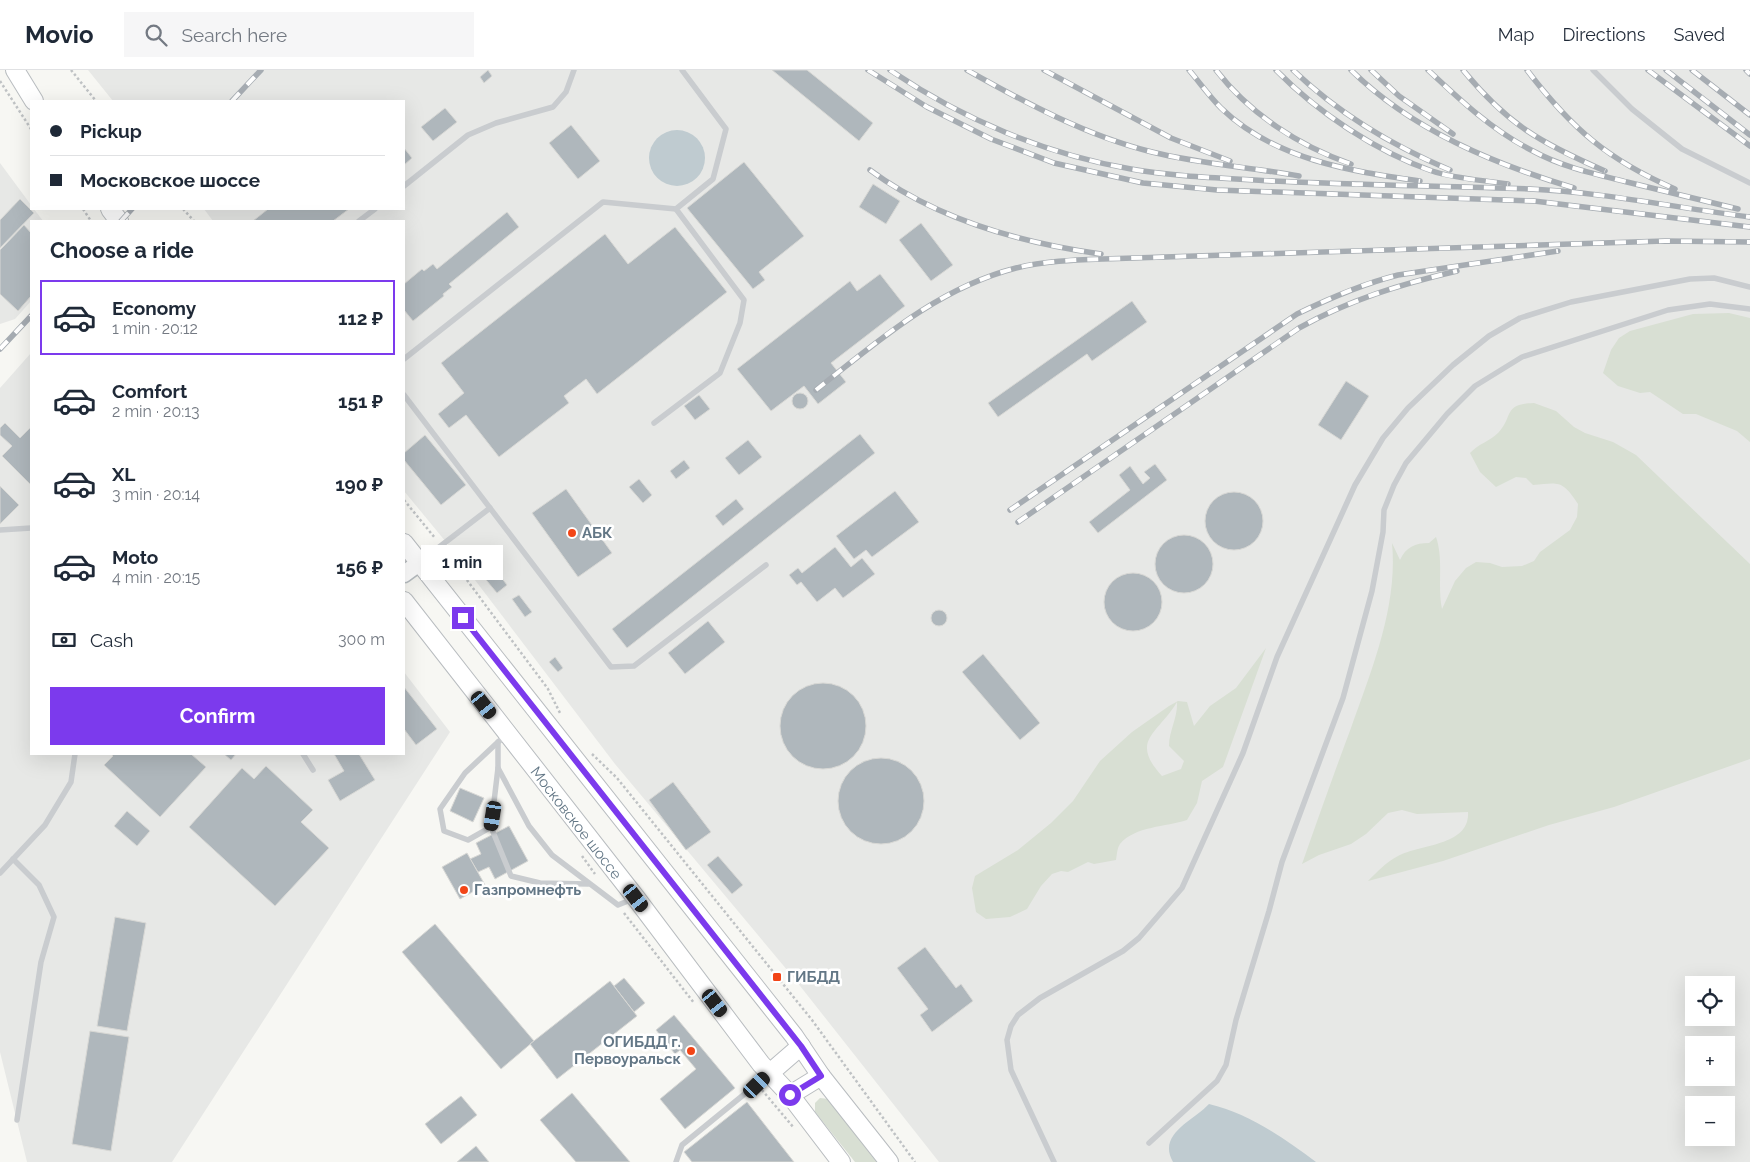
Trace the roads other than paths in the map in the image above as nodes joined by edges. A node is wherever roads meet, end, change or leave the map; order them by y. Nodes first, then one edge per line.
1 (15, 70) edge
2 (574, 70) edge
3 (682, 70) edge
4 (1593, 70) edge
5 (33, 100) edge
6 (1750, 183) edge
7 (405, 185) edge
8 (676, 209) junction
9 (374, 210) edge
10 (360, 220) edge
11 (1750, 286) edge
12 (1750, 309) edge
13 (405, 358) edge
14 (405, 396) edge
15 (654, 424) dead end
16 (490, 508) junction
17 (30, 528) edge
18 (0, 530) edge
19 (405, 544) edge
20 (419, 563) junction
21 (766, 565) dead end
22 (405, 573) edge
23 (405, 602) edge
24 (502, 738) junction
25 (75, 755) edge
26 (304, 755) edge
27 (498, 768) junction
28 (313, 770) dead end
29 (491, 827) junction
30 (13, 859) junction
31 (0, 873) edge
32 (588, 884) junction
33 (636, 898) junction
34 (801, 1046) junction
35 (771, 1072) junction
36 (821, 1076) junction
37 (790, 1095) junction
38 (16, 1120) dead end
39 (1149, 1143) dead end
40 (676, 1162) edge
41 (841, 1162) edge
42 (888, 1162) edge
43 (1054, 1162) edge

1 - 5 main road
2 - 7 lane
3 - 8 lane
4 - 6 lane
8 - 13 lane
8 - 15 lane
9 - 10 lane
11 - 43 lane
12 - 39 lane
14 - 16 lane
16 - 20 lane
16 - 21 lane
17 - 18 lane
19 - 20 main road
20 - 22 street
20 - 34 main road
23 - 24 main road, Московское шоссе
24 - 27 lane
24 - 29 lane
24 - 33 main road, Московское шоссе
25 - 30 lane
26 - 28 lane
27 - 29 lane
27 - 32 lane
29 - 32 lane
30 - 31 lane
30 - 38 lane
32 - 33 lane
33 - 35 main road, Московское шоссе
34 - 35 main road
34 - 36 main road
35 - 37 main road, Московское шоссе
35 - 40 lane
36 - 37 main road
36 - 42 main road
37 - 41 main road, Московское шоссе

